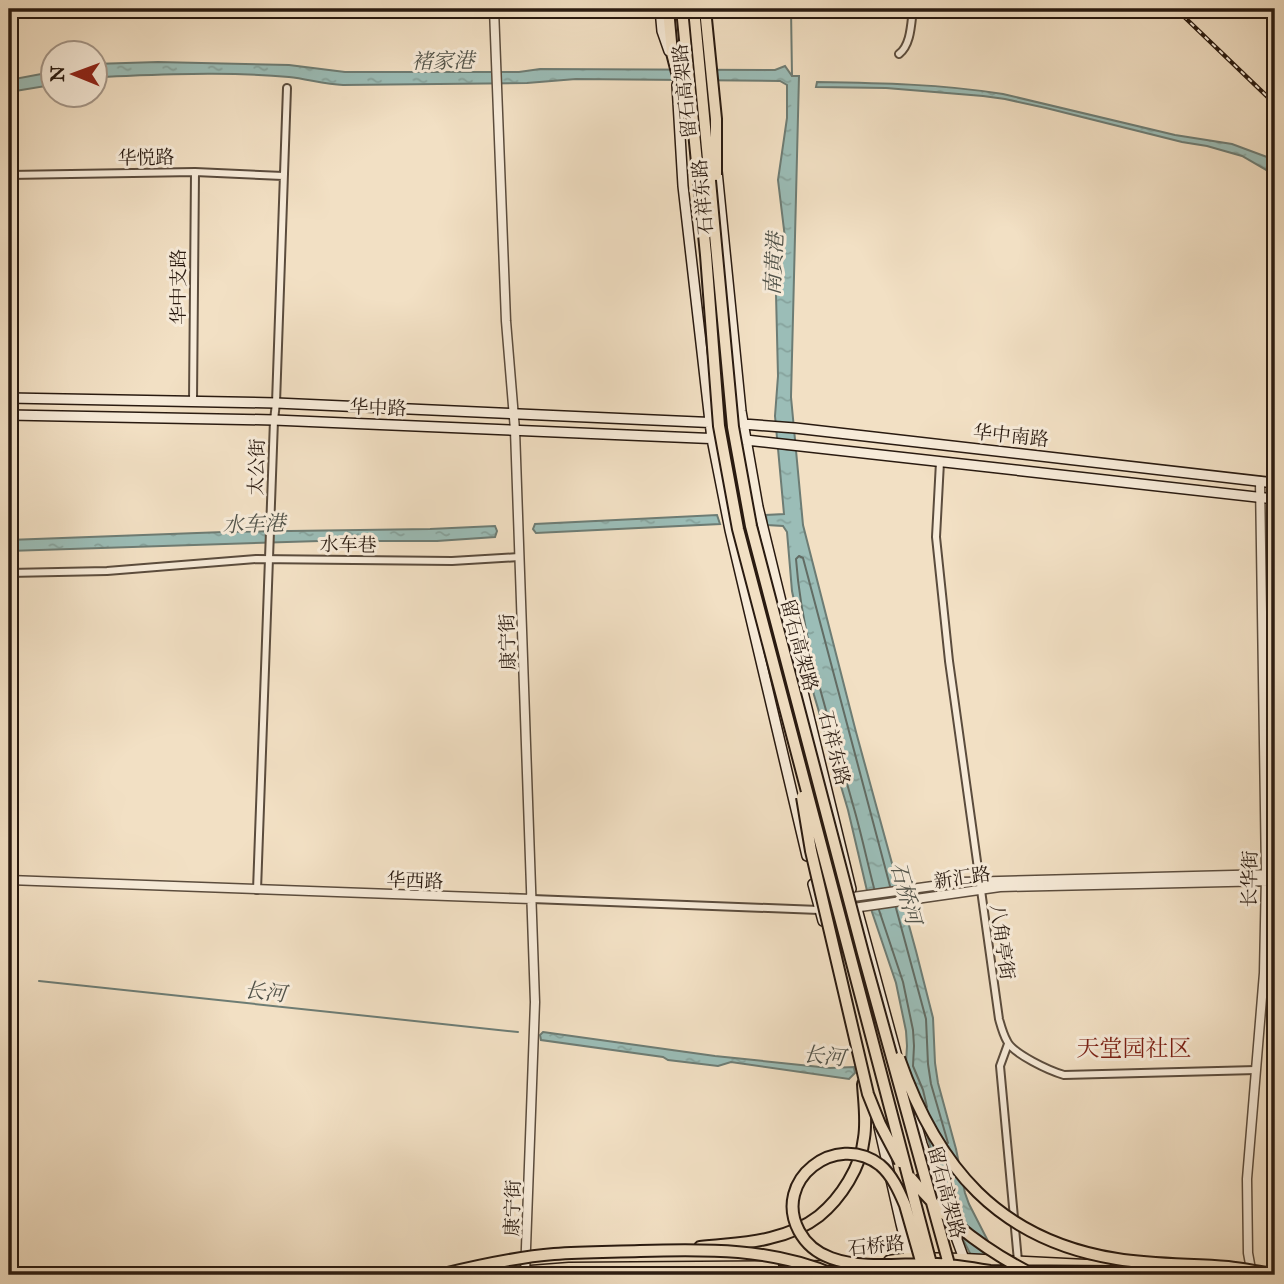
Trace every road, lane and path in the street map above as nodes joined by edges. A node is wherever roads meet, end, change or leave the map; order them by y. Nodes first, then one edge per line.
1 (494, 9) edge
2 (660, 9) edge
3 (668, 9) edge
4 (682, 9) edge
5 (694, 9) edge
6 (705, 9) edge
7 (913, 9) edge
8 (898, 54) dead end
9 (287, 89) dead end
10 (695, 140) junction
11 (195, 172) junction
12 (9, 175) edge
13 (283, 176) junction
14 (718, 251) junction
15 (9, 398) edge
16 (193, 401) junction
17 (276, 403) junction
18 (514, 413) junction
19 (9, 415) edge
20 (274, 421) junction
21 (710, 422) junction
22 (743, 424) junction
23 (515, 430) junction
24 (712, 439) junction
25 (746, 440) junction
26 (940, 462) junction
27 (1260, 481) junction
28 (1275, 483) edge
29 (1260, 497) junction
30 (1275, 499) edge
31 (519, 557) junction
32 (268, 559) junction
33 (9, 573) edge
34 (789, 725) junction
35 (1269, 876) edge
36 (9, 880) edge
37 (1275, 881) edge
38 (979, 886) junction
39 (257, 890) junction
40 (853, 897) junction
41 (532, 899) junction
42 (856, 907) junction
43 (819, 910) junction
44 (863, 953) junction
45 (1008, 1044) junction
46 (861, 1067) junction
47 (1256, 1070) junction
48 (659, 1251) junction
49 (9, 1252) edge
50 (909, 1258) junction
51 (966, 1259) junction
52 (1018, 1262) junction
53 (990, 1270) junction
54 (1275, 1272) edge
55 (525, 1273) edge
56 (1252, 1273) edge
57 (14, 1275) edge
58 (439, 1275) edge
59 (480, 1275) edge
60 (569, 1275) edge
61 (834, 1275) edge
62 (914, 1275) edge
63 (925, 1275) edge
64 (934, 1275) edge
65 (954, 1275) edge
66 (968, 1275) edge
67 (1034, 1275) edge
68 (1211, 1275) edge

1 - 18 street, 康宁街
2 - 21 main road, 石祥东路
3 - 10 highway, bridge
4 - 10 highway, 留石高架路, bridge
5 - 14 highway, 留石高架路, bridge
6 - 14 highway, bridge
6 - 22 main road, 石祥东路, bridge
7 - 8 street
9 - 13 street, 太公街
10 - 34 highway, 留石高架路, bridge
11 - 12 street, 华悦路
11 - 13 street, 华悦路
11 - 16 street, 华中支路
13 - 17 street, 太公街
14 - 44 highway, 留石高架路, bridge
15 - 16 main road, 华中路
16 - 17 main road, 华中路
17 - 18 main road, 华中路
17 - 20 street, 太公街
18 - 21 main road, 华中路
18 - 23 street, 康宁街
19 - 20 main road, 华中路
20 - 23 main road, 华中路
20 - 32 street, 太公街
21 - 22 main road, 华中路
21 - 24 main road, 石祥东路
22 - 25 main road, 石祥东路
22 - 27 main road, 华中南路
23 - 24 main road, 华中路
23 - 31 street, 康宁街
24 - 25 main road, 华中路
24 - 43 main road, 石祥东路
25 - 26 main road, 华中南路
25 - 40 main road, 石祥东路
26 - 29 main road, 华中南路
26 - 38 street, 八角亭街
27 - 28 main road, 华中南路
27 - 29 street, 长华街
29 - 30 main road, 华中南路
29 - 35 street, 长华街
31 - 32 street, 水车巷
31 - 41 street, 康宁街
32 - 33 street, 水车巷
32 - 39 street, 太公街
34 - 46 highway, bridge
34 - 64 highway, 留石高架路, bridge
35 - 37 street, 新汇路
35 - 38 street, 新汇路
35 - 47 street, 长华街
36 - 39 street, 华西路
38 - 40 street, 新汇路
38 - 42 street, 新汇路
38 - 45 street, 八角亭街
39 - 41 street, 华西路
40 - 42 main road, 石祥东路
40 - 43 street, 新汇路
41 - 43 street, 华西路
41 - 55 street, 康宁街
42 - 43 street, 新汇路
42 - 51 main road, 石祥东路
43 - 50 main road, 石祥东路
44 - 54 highway, bridge
44 - 65 highway, 留石高架路, bridge
45 - 47 street
45 - 52 street
46 - 48 highway, bridge
46 - 67 highway, bridge
47 - 56 street, 长华街
48 - 58 highway, bridge
48 - 61 highway, bridge
49 - 57 main road
50 - 51 main road, 石桥路
50 - 55 main road, 石桥路
50 - 62 main road, 石祥东路
51 - 52 main road, 石桥路
51 - 66 main road, 石祥东路
52 - 56 main road, 石桥路
53 - 60 highway, bridge
53 - 63 highway, bridge
53 - 68 highway, bridge
54 - 56 main road, 石桥路
55 - 59 main road, 石桥路

